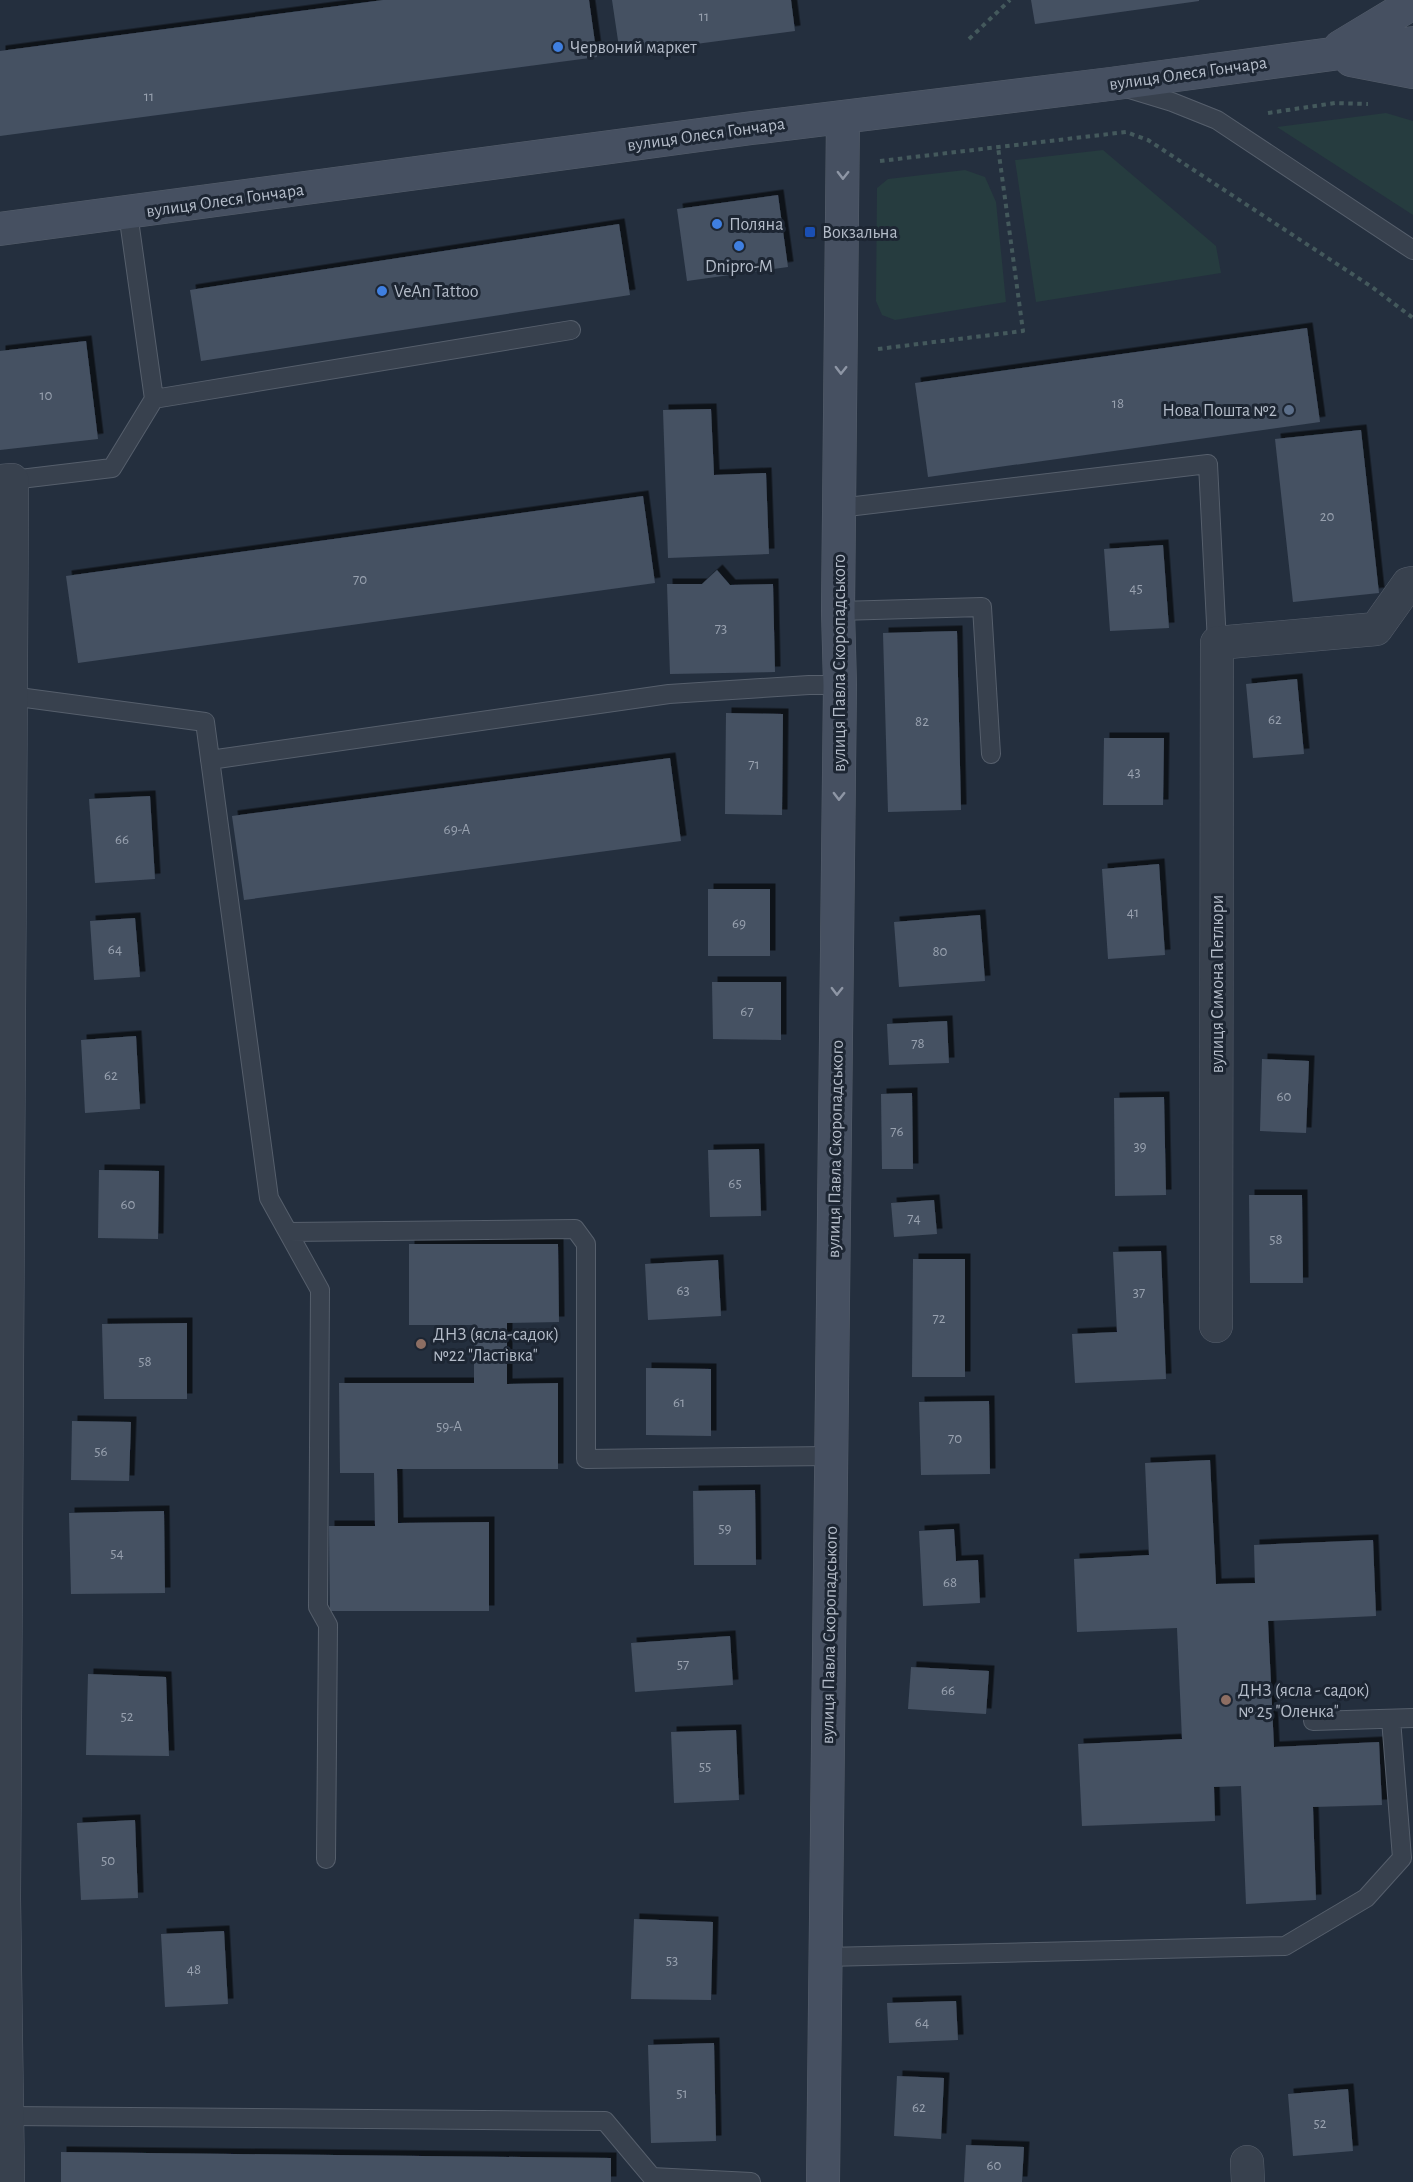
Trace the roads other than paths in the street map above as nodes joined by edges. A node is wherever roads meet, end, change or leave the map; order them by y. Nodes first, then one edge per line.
1 (1413, 3) edge
2 (1413, 43) edge
3 (1326, 55) junction
4 (1413, 72) edge
5 (1110, 84) junction
6 (843, 117) junction
7 (128, 213) junction
8 (0, 229) edge
9 (1413, 250) edge
10 (571, 330) dead end
11 (154, 399) junction
12 (6, 481) edge
13 (839, 508) junction
14 (1413, 583) edge
15 (838, 611) junction
16 (1217, 643) junction
17 (840, 685) junction
18 (11, 696) junction
19 (991, 754) dead end
20 (210, 760) junction
21 (288, 1232) junction
22 (1216, 1326) dead end
23 (831, 1456) junction
24 (1413, 1718) edge
25 (1391, 1719) junction
26 (1313, 1721) dead end
27 (326, 1859) dead end
28 (2, 1899) edge
29 (825, 1957) junction
30 (7, 2116) junction
31 (8, 2182) edge
32 (751, 2182) edge
33 (822, 2182) edge

1 - 3 street
2 - 3 street, вулиця Олеся Гончара
3 - 4 street
3 - 5 street, вулиця Олеся Гончара
5 - 6 street, вулиця Олеся Гончара
5 - 9 lane
6 - 7 street, вулиця Олеся Гончара
6 -> 13 street, вулиця Павла Скоропадського
7 - 8 street, вулиця Олеся Гончара
7 - 11 lane
10 - 11 lane
11 - 12 lane
12 - 18 street
13 - 15 street, вулиця Павла Скоропадського
13 - 16 lane
14 - 16 street
15 - 17 street, вулиця Павла Скоропадського
15 - 19 lane
16 - 22 street, вулиця Симона Петлюри
17 - 20 lane
17 -> 23 street, вулиця Павла Скоропадського
18 - 20 lane
18 - 28 street
20 - 21 lane
21 - 23 lane
21 - 27 lane
23 - 29 street, вулиця Павла Скоропадського
24 - 25 lane
25 - 26 lane
25 - 29 lane
28 - 30 street
29 - 33 street, вулиця Павла Скоропадського
30 - 31 street
30 - 32 lane

